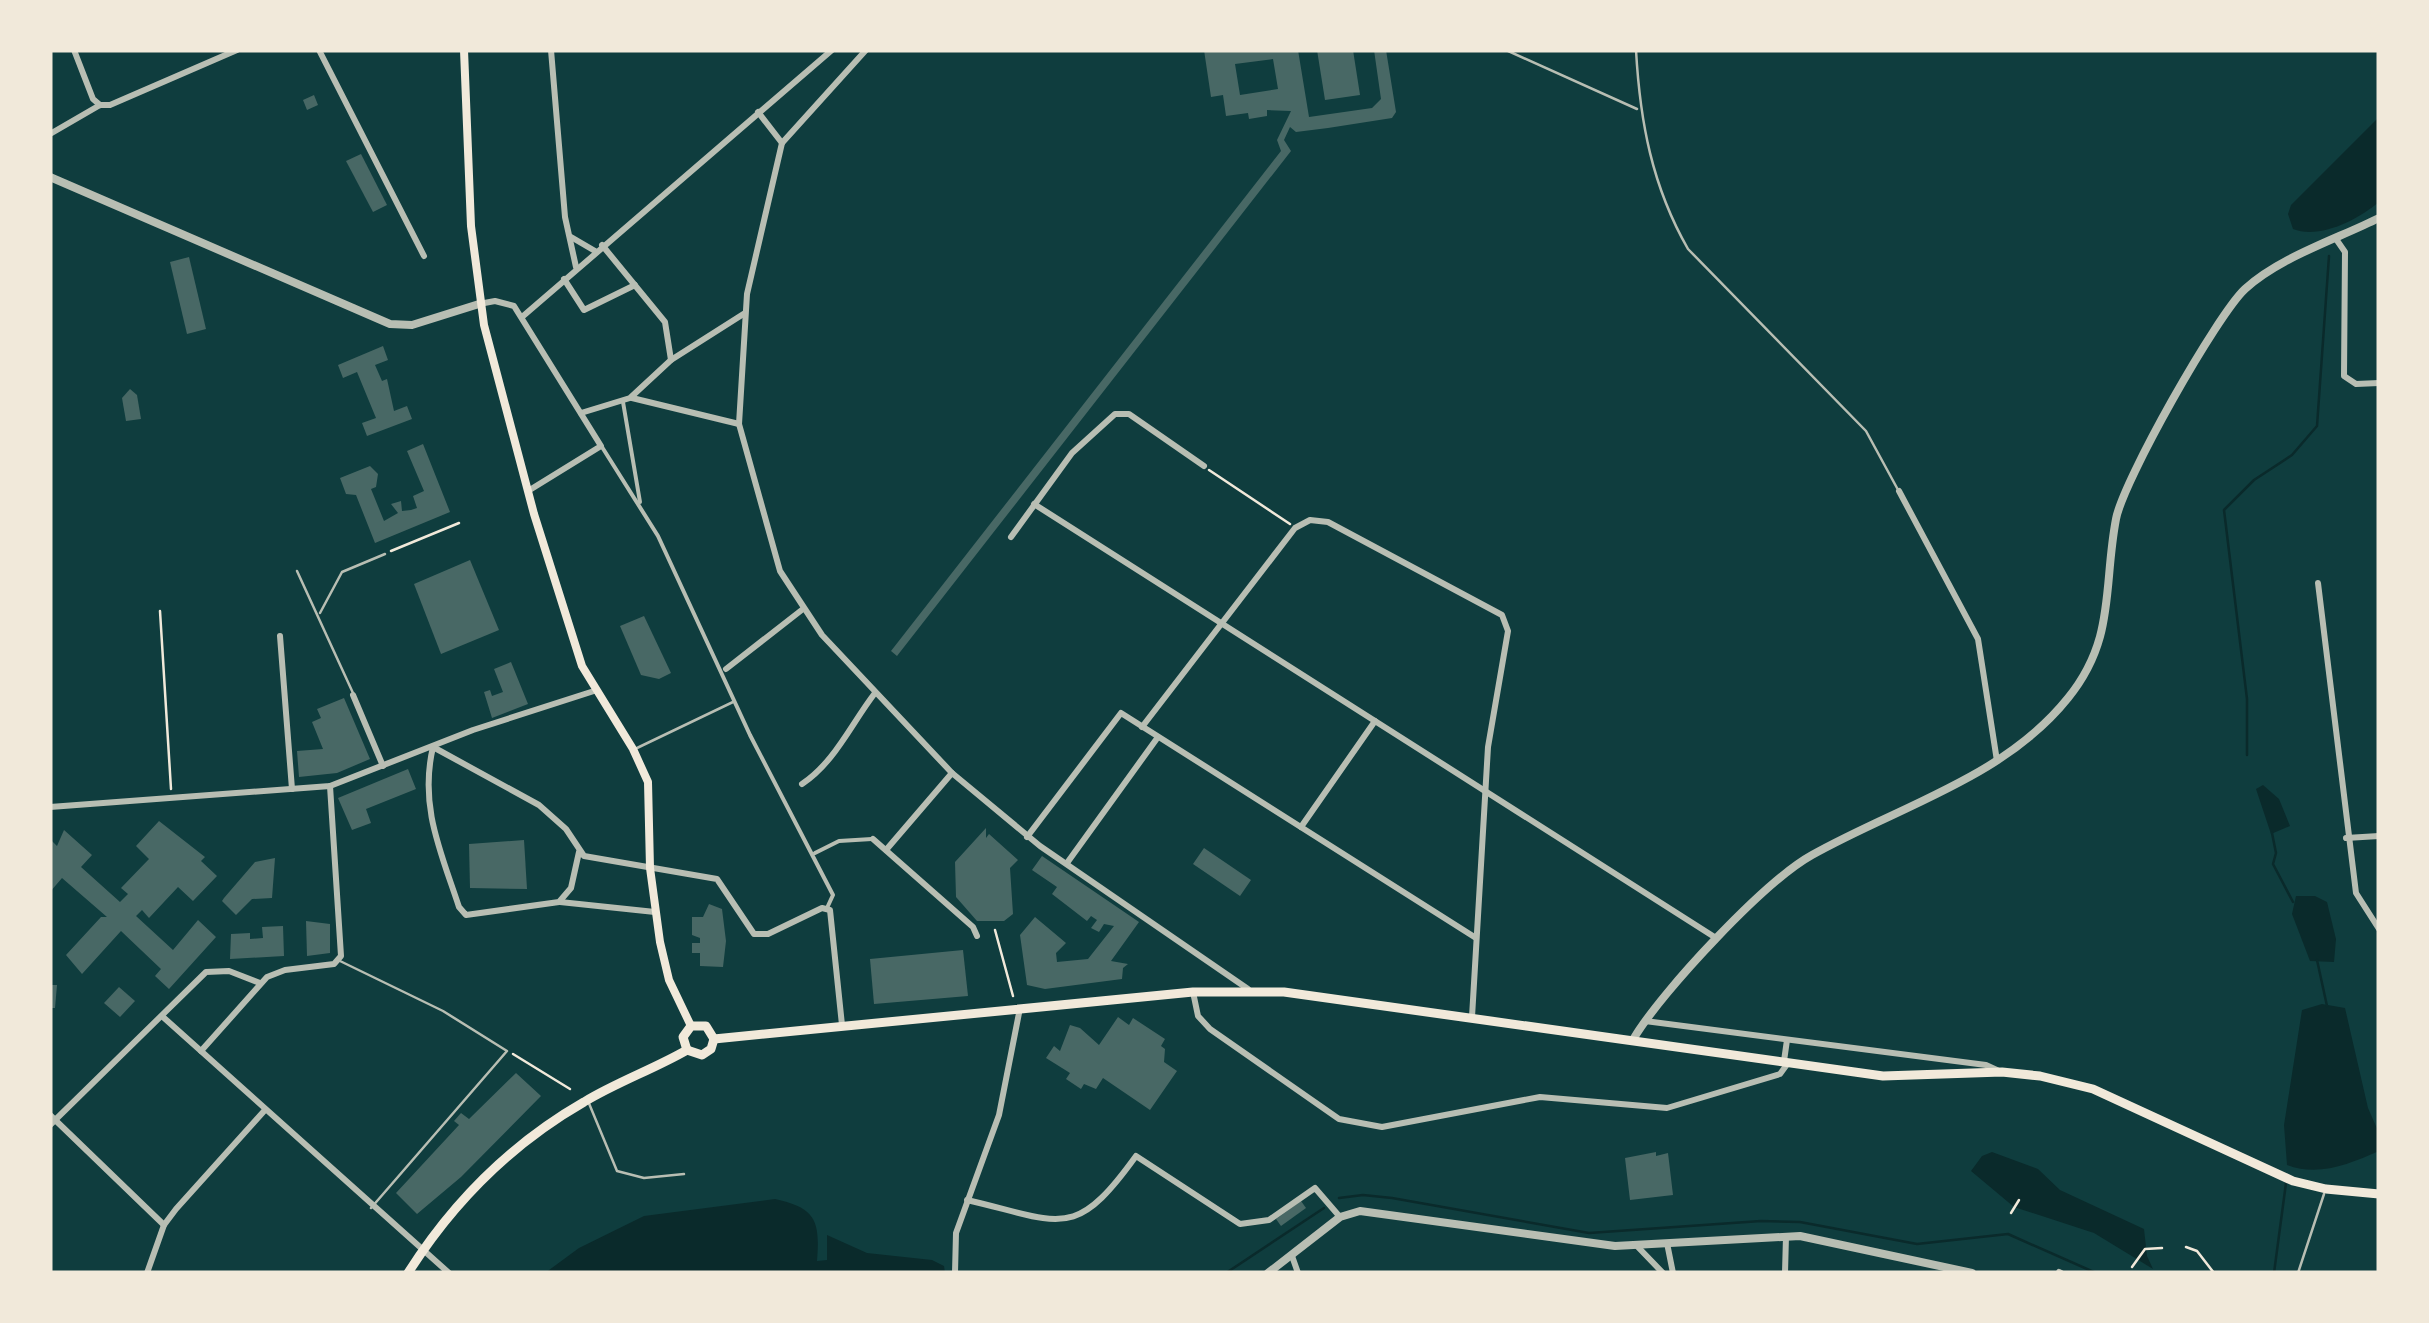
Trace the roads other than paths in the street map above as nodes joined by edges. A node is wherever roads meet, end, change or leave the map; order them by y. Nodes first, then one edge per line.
1 (74, 50) edge
2 (237, 50) edge
3 (319, 50) edge
4 (464, 50) edge
5 (551, 50) edge
6 (832, 50) edge
7 (866, 50) edge
8 (1506, 50) edge
9 (1636, 50) edge
10 (100, 106) junction
11 (1638, 110) junction
12 (758, 112) junction
13 (50, 134) edge
14 (782, 144) junction
15 (50, 177) edge
16 (2379, 218) edge
17 (570, 236) junction
18 (2336, 240) junction
19 (602, 245) junction
20 (595, 251) junction
21 (424, 256) dead end
22 (576, 268) junction
23 (564, 279) junction
24 (635, 285) junction
25 (480, 304) junction
26 (746, 314) junction
27 (522, 316) junction
28 (671, 360) junction
29 (2379, 384) edge
30 (627, 400) junction
31 (581, 413) junction
32 (739, 424) junction
33 (601, 446) junction
34 (1204, 466) road end
35 (528, 490) junction
36 (1899, 492) joint
37 (640, 502) junction
38 (1034, 504) junction
39 (658, 536) junction
40 (1011, 537) dead end
41 (650, 540) dead end
42 (385, 554) road end
43 (298, 572) dead end
44 (2318, 583) dead end
45 (802, 609) junction
46 (318, 615) junction
47 (1223, 626) junction
48 (280, 636) dead end
49 (724, 670) junction
50 (594, 691) junction
51 (875, 693) junction
52 (353, 694) joint
53 (735, 701) junction
54 (1375, 721) junction
55 (1142, 727) junction
56 (1158, 736) junction
57 (433, 747) junction
58 (633, 749) junction
59 (1997, 762) junction
60 (383, 766) junction
61 (952, 773) junction
62 (802, 784) dead end
63 (330, 786) junction
64 (292, 789) junction
65 (1486, 792) junction
66 (50, 808) edge
67 (1301, 827) junction
68 (1027, 836) junction
69 (2379, 836) edge
70 (2346, 838) junction
71 (873, 840) joint
72 (886, 850) junction
73 (579, 851) junction
74 (817, 852) junction
75 (1067, 863) junction
76 (645, 867) junction
77 (559, 902) junction
78 (827, 908) junction
79 (656, 912) junction
80 (2379, 929) edge
81 (977, 936) dead end
82 (1476, 938) junction
83 (1717, 939) junction
84 (338, 960) junction
85 (260, 983) junction
86 (1248, 989) junction
87 (1194, 992) junction
88 (1020, 1008) junction
89 (162, 1017) junction
90 (1472, 1017) junction
91 (1644, 1021) junction
92 (691, 1026) junction
93 (842, 1026) junction
94 (1634, 1038) junction
95 (714, 1039) junction
96 (1787, 1040) junction
97 (201, 1050) junction
98 (687, 1050) junction
99 (1787, 1061) junction
100 (2002, 1072) junction
101 (587, 1100) junction
102 (265, 1110) junction
103 (52, 1120) edge
104 (684, 1174) dead end
105 (2326, 1190) junction
106 (2379, 1194) edge
107 (967, 1200) junction
108 (371, 1208) junction
109 (1340, 1216) junction
110 (164, 1225) junction
111 (1786, 1235) junction
112 (1667, 1243) junction
113 (1636, 1245) junction
114 (422, 1252) junction
115 (1292, 1256) junction
116 (955, 1269) edge
117 (147, 1273) edge
118 (408, 1273) edge
119 (449, 1273) edge
120 (1268, 1273) edge
121 (1298, 1273) edge
122 (1663, 1273) edge
123 (1673, 1273) edge
124 (1785, 1273) edge
125 (1972, 1273) edge
126 (2298, 1273) edge

1 - 10 street
2 - 10 street
3 - 21 street
4 - 25 main road
5 - 17 street
6 - 12 street
7 - 14 street
8 - 11 lane
9 - 11 lane
10 - 13 street
11 - 36 lane
12 - 14 street
12 - 19 street
14 - 26 street
15 - 25 street
16 - 18 street
17 - 20 street
17 - 22 street
18 - 29 street
18 - 59 street
19 - 20 street
19 - 24 street
20 - 22 street
22 - 23 street
23 - 24 street
23 - 27 street
24 - 28 street
25 - 27 street
25 - 35 main road
26 - 28 street
26 - 32 street
27 - 31 street
28 - 30 street
30 - 31 street
30 - 32 street
30 - 37 street
31 - 33 street
32 - 45 street
33 - 35 street
33 - 37 street
34 - 38 street
35 - 50 main road
36 - 59 street
37 - 39 street
38 - 40 street
38 - 47 street
39 - 41 street
39 - 49 street
42 - 46 lane
43 - 46 lane
44 - 70 street
45 - 49 street
45 - 51 street
46 - 52 lane
47 - 54 street
47 - 55 street
47 - 65 street
48 - 64 street
49 - 53 street
50 - 57 street
50 - 58 main road
51 - 61 street
51 - 62 street
52 - 60 street
53 - 58 lane
53 - 74 street
54 - 65 street
54 - 67 street
55 - 56 street
55 - 68 street
56 - 67 street
56 - 75 street
57 - 60 street
57 - 73 street
57 - 77 street
58 - 76 main road
59 - 83 street
60 - 63 street
61 - 68 street
61 - 72 street
63 - 64 street
63 - 84 street
64 - 66 street
65 - 82 street
65 - 83 street
67 - 82 street
68 - 75 street
69 - 70 street
70 - 80 street
71 - 72 street
71 - 74 street
72 - 81 street
73 - 76 street
73 - 77 street
74 - 78 street
75 - 86 street
76 - 78 street
76 - 79 main road
77 - 79 street
78 - 93 street
79 - 92 main road
82 - 90 street
83 - 91 street
84 - 85 street
84 - 108 lane
85 - 89 street
85 - 97 street
86 - 87 main road
86 - 90 main road
87 - 88 main road
87 - 99 street
88 - 93 main road
88 - 107 street
89 - 97 street
89 - 103 street
90 - 94 main road
91 - 94 street
91 - 96 street
92 - 95 main road
92 - 98 main road
93 - 95 main road
94 - 99 main road
95 - 98 main road
96 - 99 street
96 - 100 street
97 - 102 street
98 - 101 main road
99 - 100 main road
100 - 105 main road
101 - 104 lane
101 - 114 main road
102 - 108 street
102 - 110 street
103 - 110 street
105 - 106 main road
105 - 126 lane
107 - 109 street
107 - 116 street
108 - 114 street
109 - 113 street
109 - 115 street
110 - 117 street
111 - 112 street
111 - 124 street
111 - 125 street
112 - 113 street
112 - 123 street
113 - 122 street
114 - 118 main road
114 - 119 street
115 - 120 street
115 - 121 street

